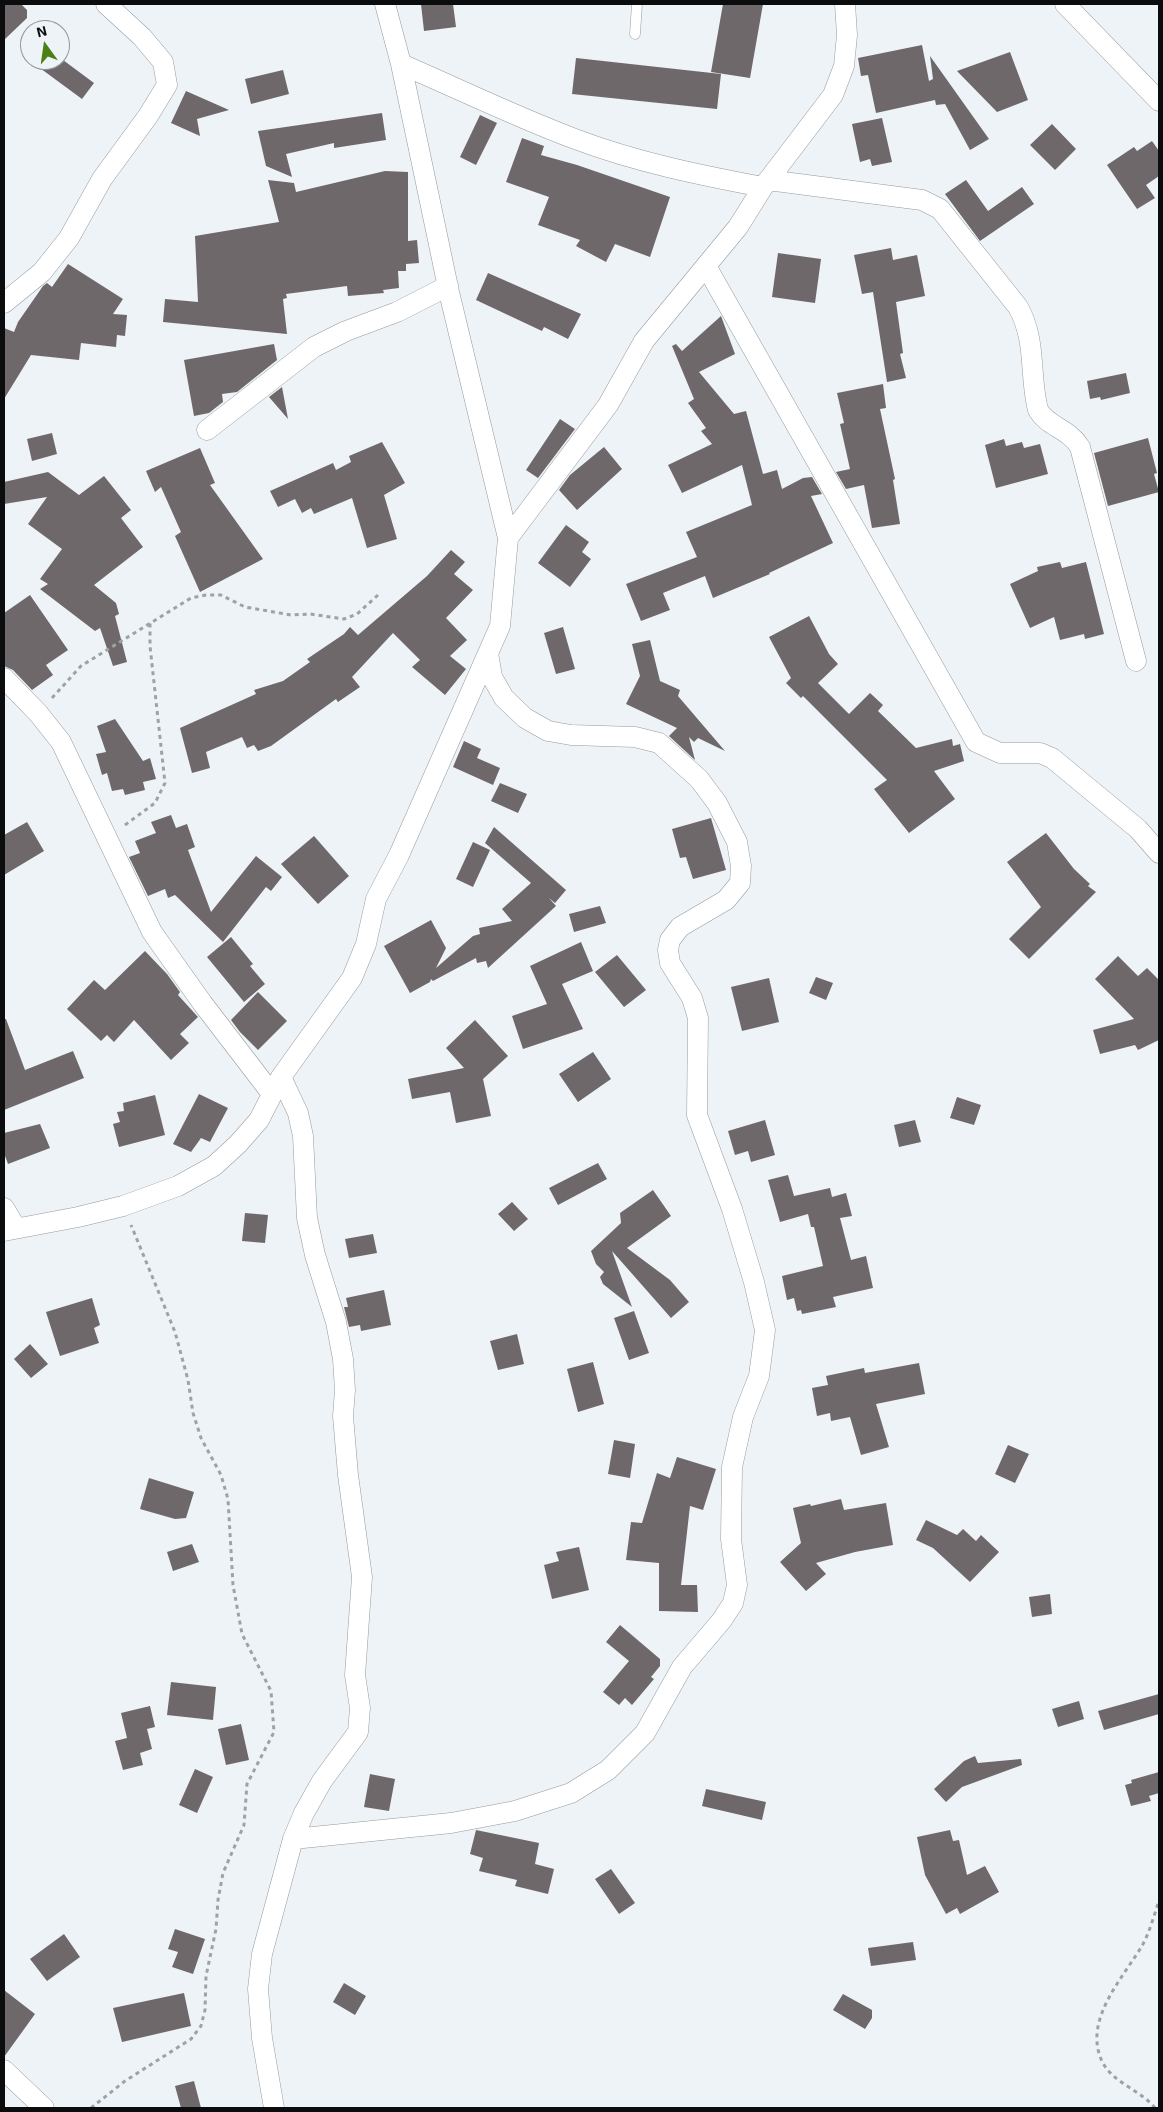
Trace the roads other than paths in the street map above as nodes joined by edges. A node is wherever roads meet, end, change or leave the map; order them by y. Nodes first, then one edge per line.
1 (106, 4) edge
2 (385, 4) edge
3 (637, 4) edge
4 (845, 4) edge
5 (1065, 4) edge
6 (634, 34) dead end
7 (402, 64) junction
8 (1159, 101) edge
9 (765, 184) junction
10 (706, 266) junction
11 (448, 286) junction
12 (4, 303) edge
13 (207, 430) dead end
14 (508, 538) junction
15 (488, 653) junction
16 (1136, 661) dead end
17 (4, 678) edge
18 (1159, 853) edge
19 (277, 1085) junction
20 (4, 1208) edge
21 (10, 1229) edge
22 (294, 1839) junction
23 (4, 2070) edge
24 (44, 2108) edge
25 (274, 2108) edge

1 - 12 street
2 - 7 street
3 - 6 lane
4 - 9 street
5 - 8 street
7 - 9 street
7 - 11 street
9 - 10 street
9 - 16 street
10 - 14 street
10 - 18 street
11 - 13 street
11 - 14 street
14 - 15 street
15 - 19 street
15 - 22 street
17 - 19 street
19 - 21 street
19 - 22 street
20 - 21 street
22 - 25 street
23 - 24 street

